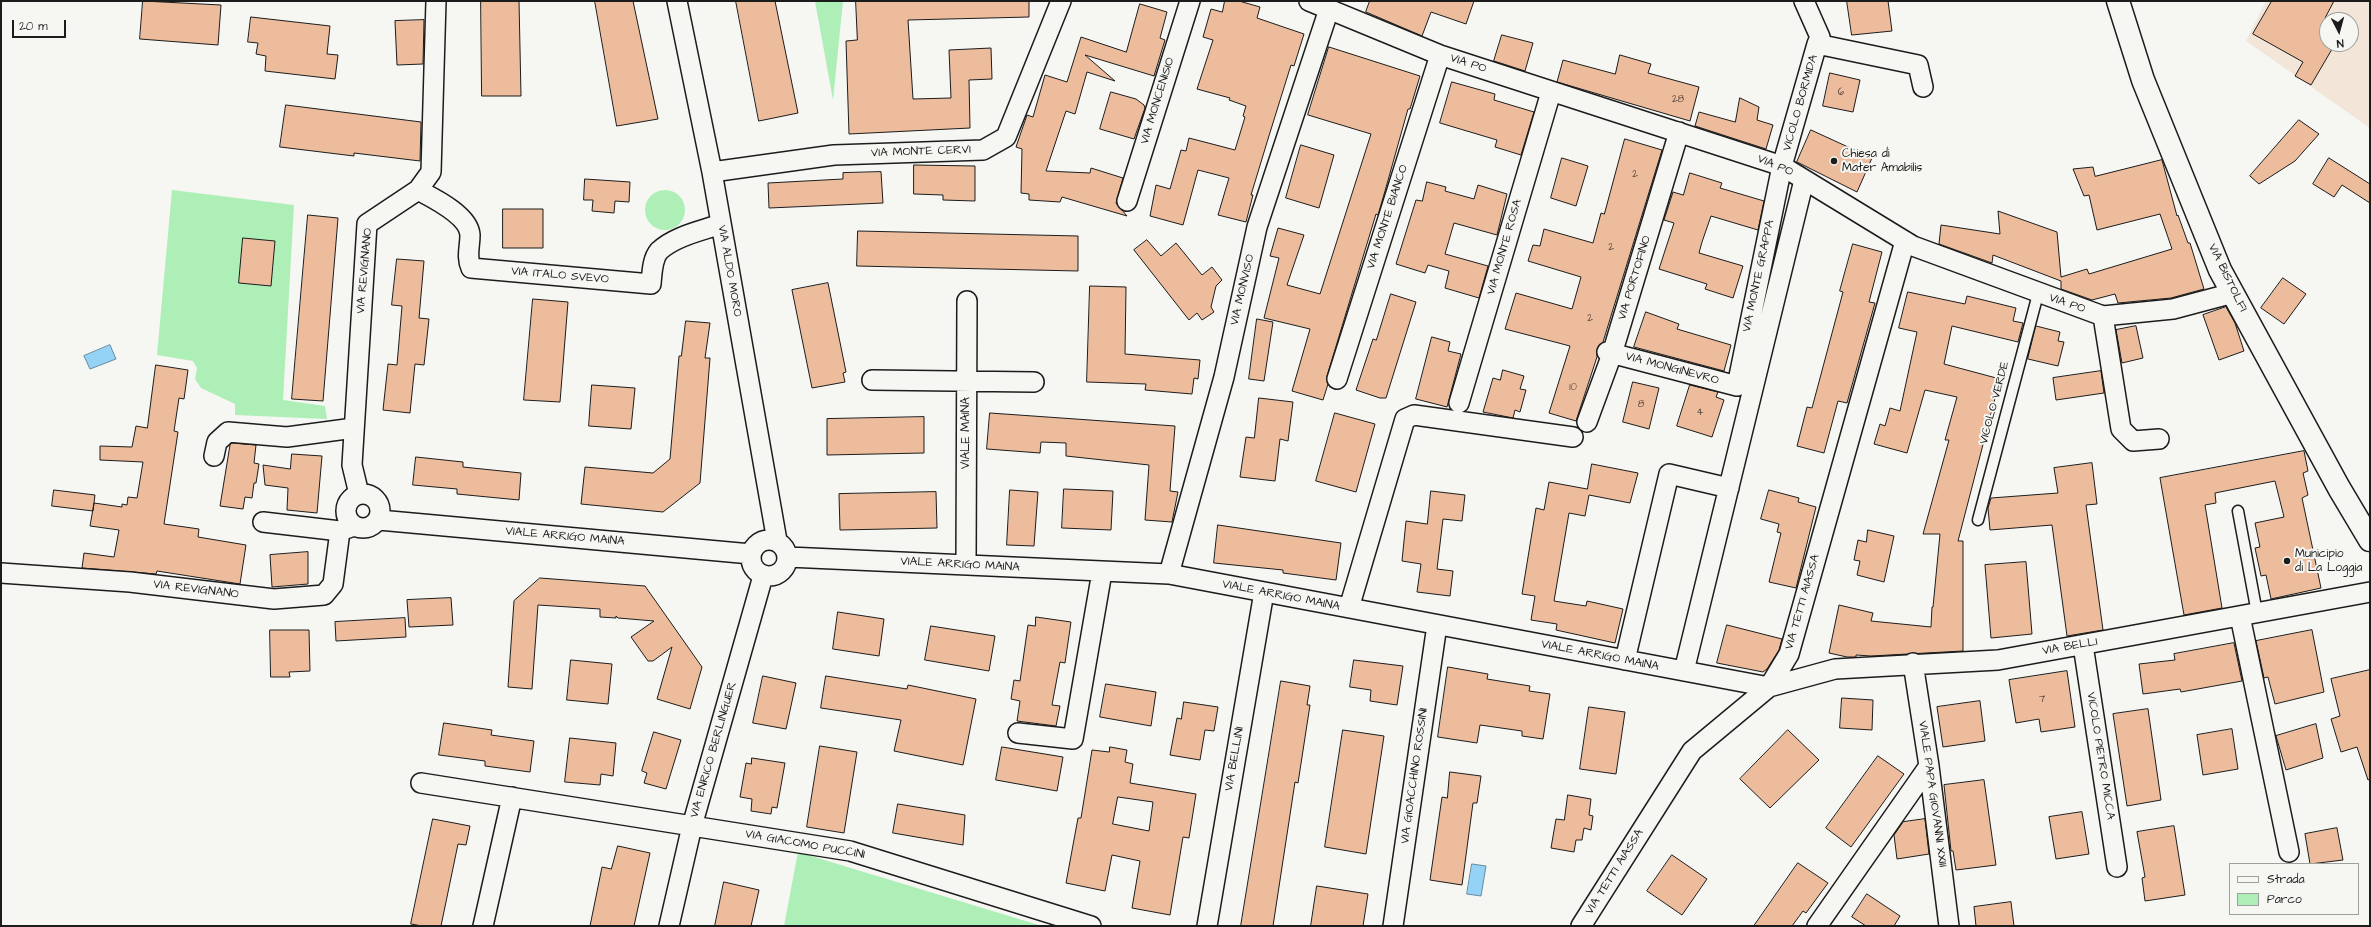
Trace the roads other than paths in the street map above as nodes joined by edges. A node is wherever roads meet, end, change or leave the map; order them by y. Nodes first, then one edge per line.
1 (436, 1) edge
2 (677, 1) edge
3 (1061, 1) edge
4 (1190, 1) edge
5 (1309, 1) edge
6 (1804, 1) edge
7 (2118, 1) edge
8 (1330, 9) junction
9 (1817, 44) junction
10 (1440, 55) junction
11 (1923, 87) dead end
12 (1551, 92) junction
13 (1679, 132) junction
14 (1782, 166) junction
15 (712, 172) junction
16 (1804, 180) junction
17 (418, 190) junction
18 (1127, 201) dead end
19 (721, 224) junction
20 (1909, 244) junction
21 (2233, 293) junction
22 (2038, 294) junction
23 (967, 301) dead end
24 (2103, 316) junction
25 (1610, 353) junction
26 (1337, 379) dead end
27 (872, 380) dead end
28 (966, 380) junction
29 (1034, 382) dead end
30 (1737, 386) joint
31 (1459, 403) dead end
32 (1587, 422) dead end
33 (354, 428) junction
34 (1574, 437) dead end
35 (2159, 439) dead end
36 (214, 456) dead end
37 (1729, 488) junction
38 (359, 494) junction
39 (2238, 511) dead end
40 (379, 520) junction
41 (1978, 520) dead end
42 (263, 522) dead end
43 (347, 528) junction
44 (2370, 540) edge
45 (777, 541) junction
46 (751, 554) junction
47 (788, 557) junction
48 (966, 565) junction
49 (1, 572) edge
50 (1102, 572) junction
51 (1170, 574) junction
52 (763, 576) junction
53 (1264, 592) junction
54 (2370, 592) edge
55 (1349, 608) junction
56 (2248, 614) junction
57 (1437, 625) junction
58 (2083, 645) junction
59 (1625, 660) junction
60 (1913, 663) junction
61 (1684, 671) junction
62 (1768, 687) junction
63 (1018, 733) dead end
64 (1929, 766) junction
65 (421, 783) dead end
66 (512, 797) junction
67 (692, 826) junction
68 (2289, 852) dead end
69 (2117, 867) dead end
70 (483, 926) edge
71 (669, 926) edge
72 (1091, 926) edge
73 (1206, 926) edge
74 (1393, 926) edge
75 (1581, 926) edge
76 (1817, 926) edge
77 (1949, 926) edge

1 - 17 street, VIA REVIGNANO
2 - 15 street, VIA ALDO MORO
3 - 15 street, VIA MONTE CERVI
4 - 18 street, VIA MONCENISIO
5 - 8 street, VIA PO
6 - 9 street
7 - 21 street, VIA BISTOLFI
8 - 10 street, VIA PO
8 - 51 street, VIA MONVISO
9 - 11 street, VICOLO BORMIDA
9 - 14 street, VICOLO BORMIDA
10 - 12 street, VIA PO
10 - 26 street, VIA MONTE BIANCO
12 - 13 street, VIA PO
12 - 31 street, VIA MONTE ROSA
13 - 14 street, VIA PO
13 - 25 street, VIA PORTOFINO
14 - 16 street, VIA PO
14 - 30 street, VIA MONTE GRAPPA
15 - 19 street, VIA ALDO MORO
16 - 20 street, VIA PO
16 - 37 street
17 - 19 street, VIA ITALO SVEVO
17 - 33 street, VIA REVIGNANO
19 - 45 street, VIA ALDO MORO
20 - 22 street, VIA PO
20 - 62 street, VIA TETTI AIASSA
21 - 24 street, VIA PO
21 - 44 street, VIA BISTOLFI
22 - 24 street, VIA PO
22 - 41 lane, VICOLO VERDE
23 - 28 street, VIALE MAINA
24 - 35 street
25 - 30 street, VIA MONGINEVRO
25 - 32 street, VIA PORTOFINO
27 - 28 street
28 - 29 street
28 - 48 street, VIALE MAINA
33 - 36 street
33 - 38 street, VIA REVIGNANO
34 - 55 street
37 - 59 street
37 - 61 street
38 - 40 street
38 - 43 street, VIA REVIGNANO
39 - 56 lane
40 - 43 street
40 - 46 street, VIALE ARRIGO MAINA
42 - 43 street
43 - 49 street, VIA REVIGNANO
45 - 46 street
45 - 47 street
46 - 52 street
47 - 48 street, VIALE ARRIGO MAINA
47 - 52 street
48 - 50 street, VIALE ARRIGO MAINA
50 - 51 street, VIALE ARRIGO MAINA
50 - 63 street
51 - 53 street, VIALE ARRIGO MAINA
52 - 67 street, VIA ENRICO BERLINGUER
53 - 55 street, VIALE ARRIGO MAINA
53 - 73 street, VIA BELLINI
54 - 56 street, VIA BELLI
55 - 57 street, VIALE ARRIGO MAINA
56 - 58 street, VIA BELLI
56 - 68 street
57 - 59 street, VIALE ARRIGO MAINA
57 - 74 street, VIA GIOACCHINO ROSSINI
58 - 60 street, VIA BELLI
58 - 69 street, VICOLO PIETRO MICCA
59 - 61 street, VIALE ARRIGO MAINA
60 - 62 street, VIA BELLI
60 - 64 street, VIALE PAPA GIOVANNI XXIII
61 - 62 street, VIALE ARRIGO MAINA
62 - 75 street, VIA TETTI AIASSA
64 - 76 street
64 - 77 street, VIALE PAPA GIOVANNI XXIII
65 - 66 street, VIA GIACOMO PUCCINI
66 - 67 street, VIA GIACOMO PUCCINI
66 - 70 street
67 - 71 street, VIA ENRICO BERLINGUER
67 - 72 street, VIA GIACOMO PUCCINI

